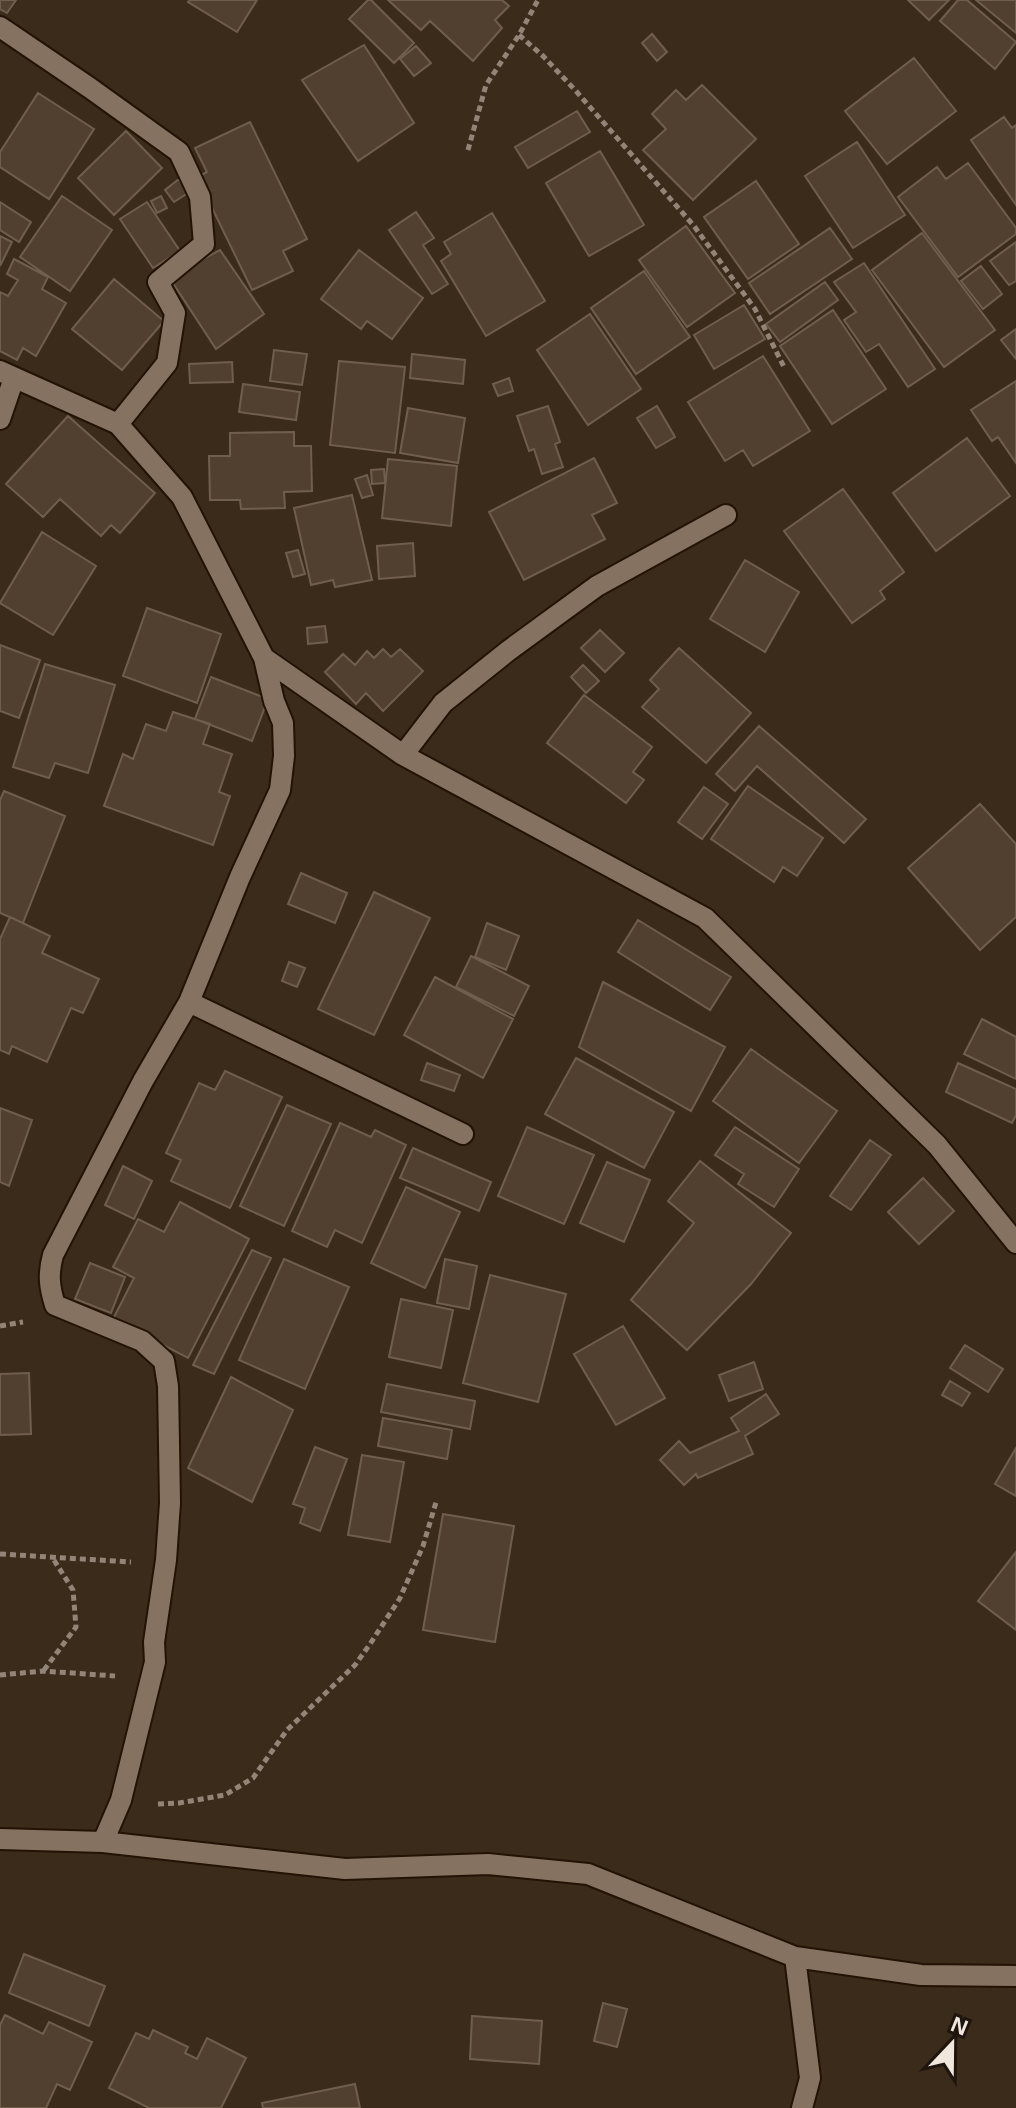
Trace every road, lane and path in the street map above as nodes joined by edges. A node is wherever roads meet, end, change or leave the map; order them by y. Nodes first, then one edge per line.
1 (538, 0) edge
2 (0, 27) edge
3 (519, 35) junction
4 (468, 150) dead end
5 (784, 367) dead end
6 (7, 374) edge
7 (0, 419) edge
8 (118, 424) junction
9 (726, 515) dead end
10 (264, 658) junction
11 (403, 755) junction
12 (189, 1002) junction
13 (463, 1134) dead end
14 (1016, 1243) edge
15 (437, 1499) dead end
16 (0, 1554) edge
17 (52, 1557) junction
18 (166, 1560) junction
19 (43, 1671) junction
20 (0, 1675) edge
21 (150, 1678) junction
22 (121, 1800) junction
23 (0, 1839) edge
24 (103, 1842) junction
25 (795, 1957) junction
26 (1016, 1976) edge
27 (802, 2108) edge

1 - 3 path
2 - 8 street
3 - 4 path
3 - 5 path
6 - 7 street
6 - 8 street
8 - 10 street
9 - 11 street
10 - 11 street
10 - 12 street
11 - 14 street
12 - 13 street
12 - 18 street
15 - 22 path
16 - 17 path
17 - 18 path
17 - 19 path
18 - 21 street
19 - 20 path
19 - 21 path
21 - 22 street
22 - 24 street
23 - 24 street
24 - 25 street
25 - 26 street
25 - 27 street

